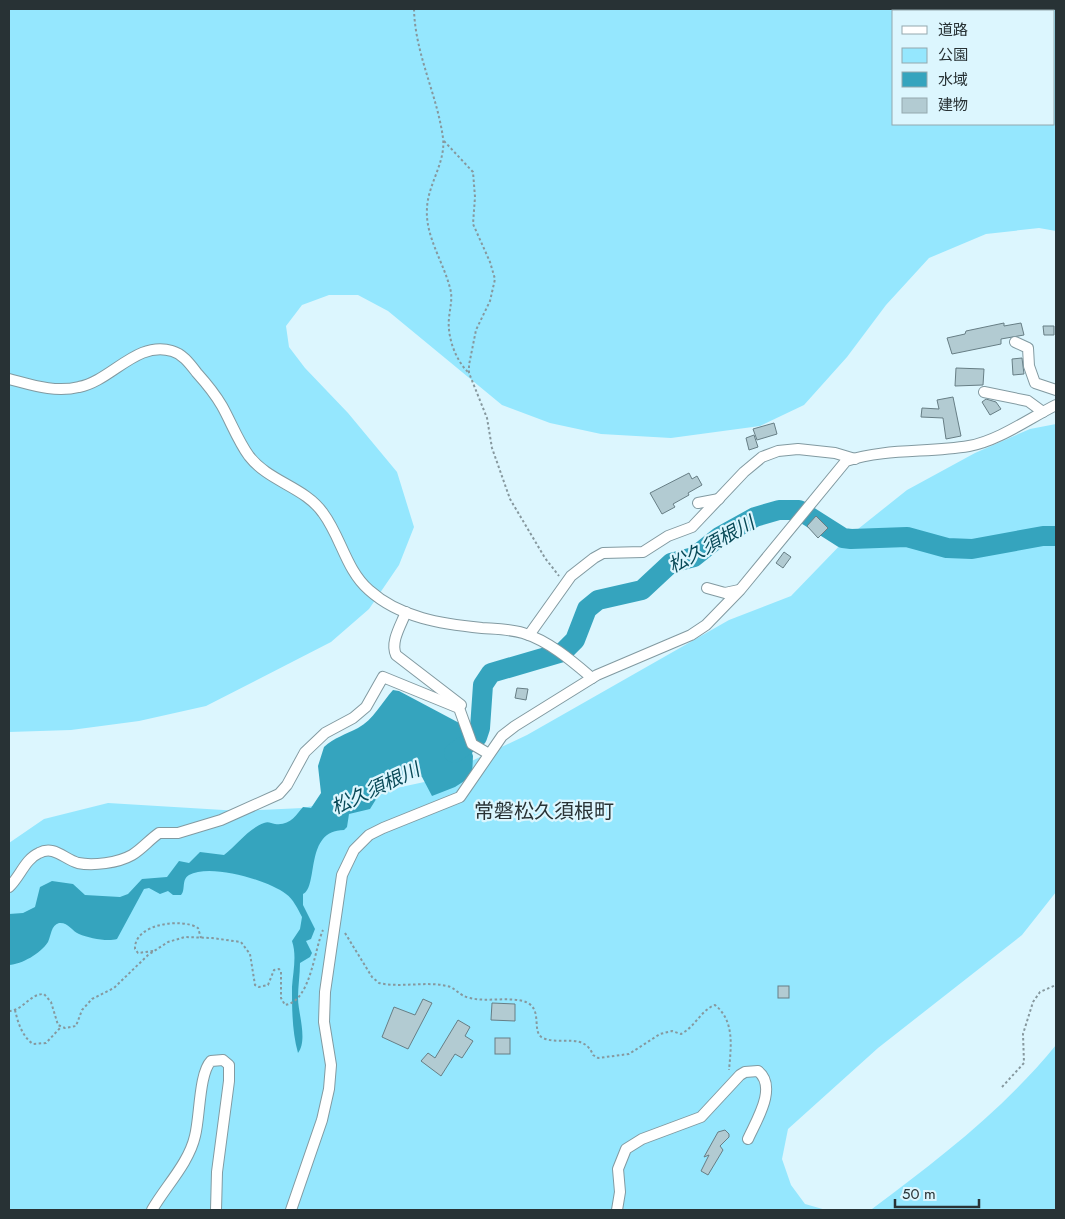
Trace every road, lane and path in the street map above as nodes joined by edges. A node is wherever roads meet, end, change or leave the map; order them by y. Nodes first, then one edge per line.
1 (414, 9) edge
2 (444, 141) junction
3 (1015, 342) dead end
4 (469, 373) junction
5 (9, 379) edge
6 (1056, 390) edge
7 (984, 392) dead end
8 (1056, 404) edge
9 (1043, 412) junction
10 (855, 458) junction
11 (719, 499) junction
12 (698, 503) dead end
13 (565, 584) junction
14 (707, 588) dead end
15 (740, 590) junction
16 (406, 612) junction
17 (529, 635) junction
18 (592, 678) junction
19 (462, 710) junction
20 (489, 754) junction
21 (9, 887) edge
22 (329, 928) junction
23 (201, 938) junction
24 (155, 950) junction
25 (1056, 985) edge
26 (15, 1010) junction
27 (9, 1011) edge
28 (61, 1027) junction
29 (731, 1085) junction
30 (1002, 1086) dead end
31 (748, 1139) dead end
32 (152, 1210) edge
33 (216, 1210) edge
34 (291, 1210) edge
35 (617, 1210) edge

1 - 2 path
2 - 4 path
2 - 4 path
3 - 6 street
4 - 13 path
5 - 16 street
7 - 9 street
8 - 9 street
9 - 10 street
10 - 11 street
10 - 15 street
11 - 12 street
11 - 13 street
13 - 17 street
14 - 15 street
15 - 18 street
16 - 17 street
16 - 19 street
17 - 18 street
18 - 20 street
19 - 20 street
19 - 21 street
20 - 22 street
22 - 23 path
22 - 29 path
22 - 34 street
23 - 24 path
23 - 24 path
24 - 28 path
25 - 30 path
26 - 27 path
26 - 28 path
26 - 28 path
29 - 31 street
29 - 35 street
32 - 33 street

